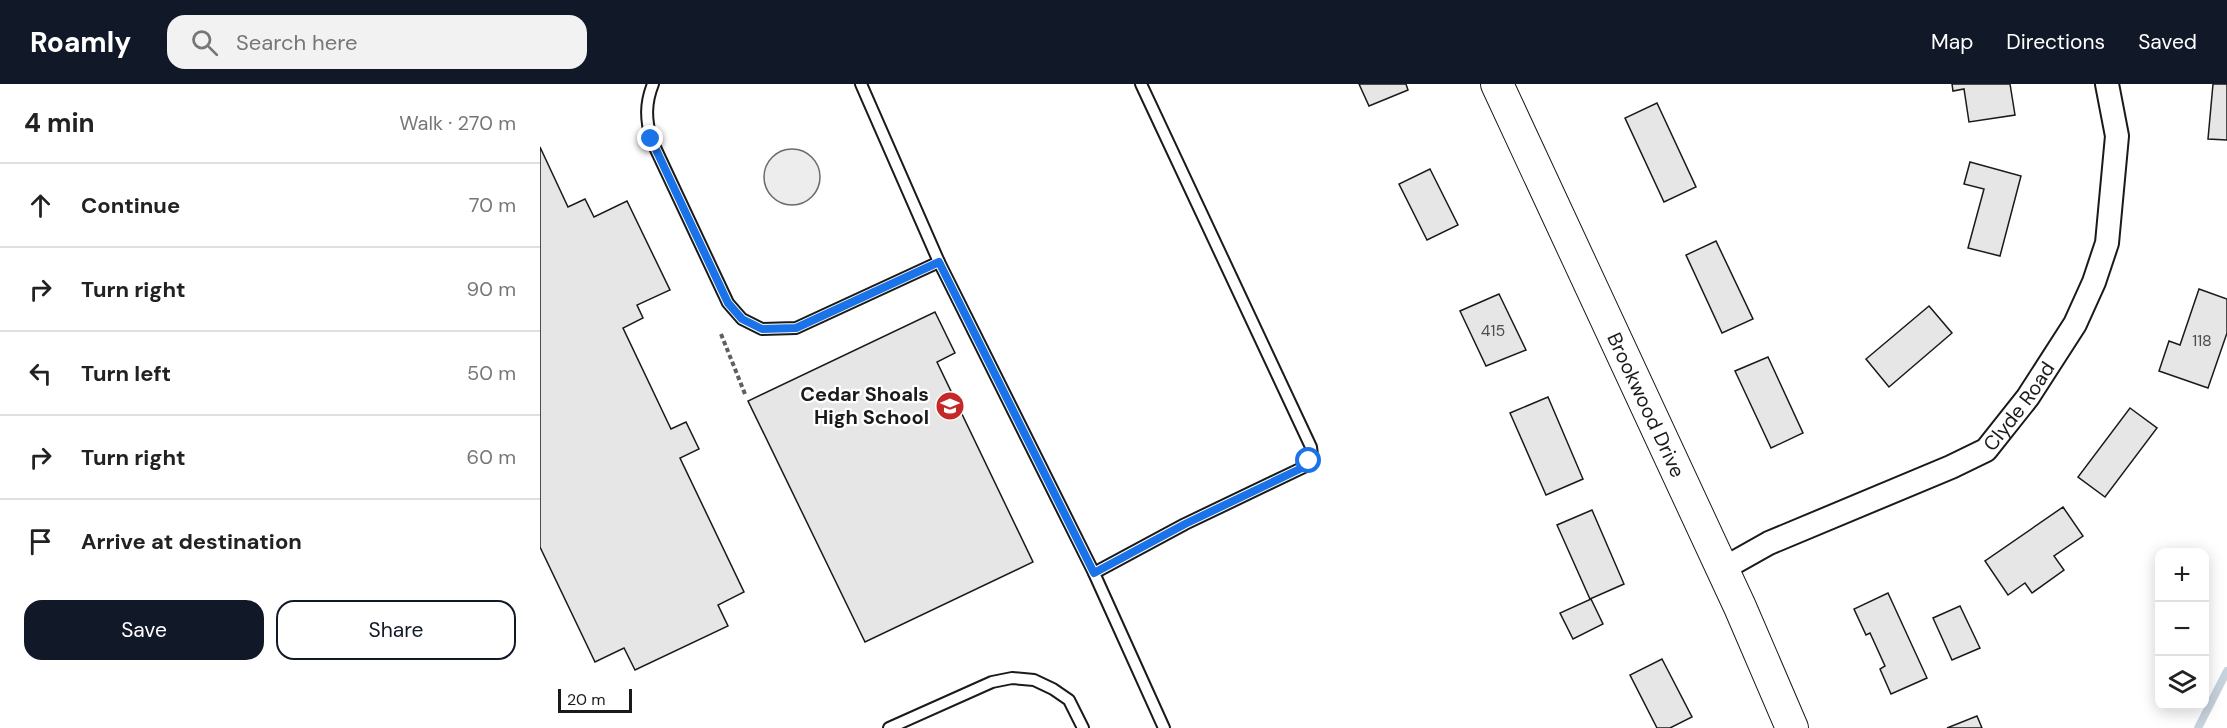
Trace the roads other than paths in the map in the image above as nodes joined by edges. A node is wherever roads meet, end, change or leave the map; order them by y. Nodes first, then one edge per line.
1 (653, 84) edge
2 (861, 84) edge
3 (1141, 84) edge
4 (1497, 84) edge
5 (2107, 84) edge
6 (939, 262) junction
7 (1721, 570) junction
8 (1094, 573) junction
9 (889, 728) edge
10 (1083, 728) edge
11 (1164, 728) edge
12 (1792, 728) edge

1 - 6 lane
2 - 6 lane
3 - 8 lane
4 - 7 street, Brookwood Drive
5 - 7 street, Clyde Road
6 - 8 lane
7 - 12 street, Brookwood Drive
8 - 11 lane
9 - 10 lane

